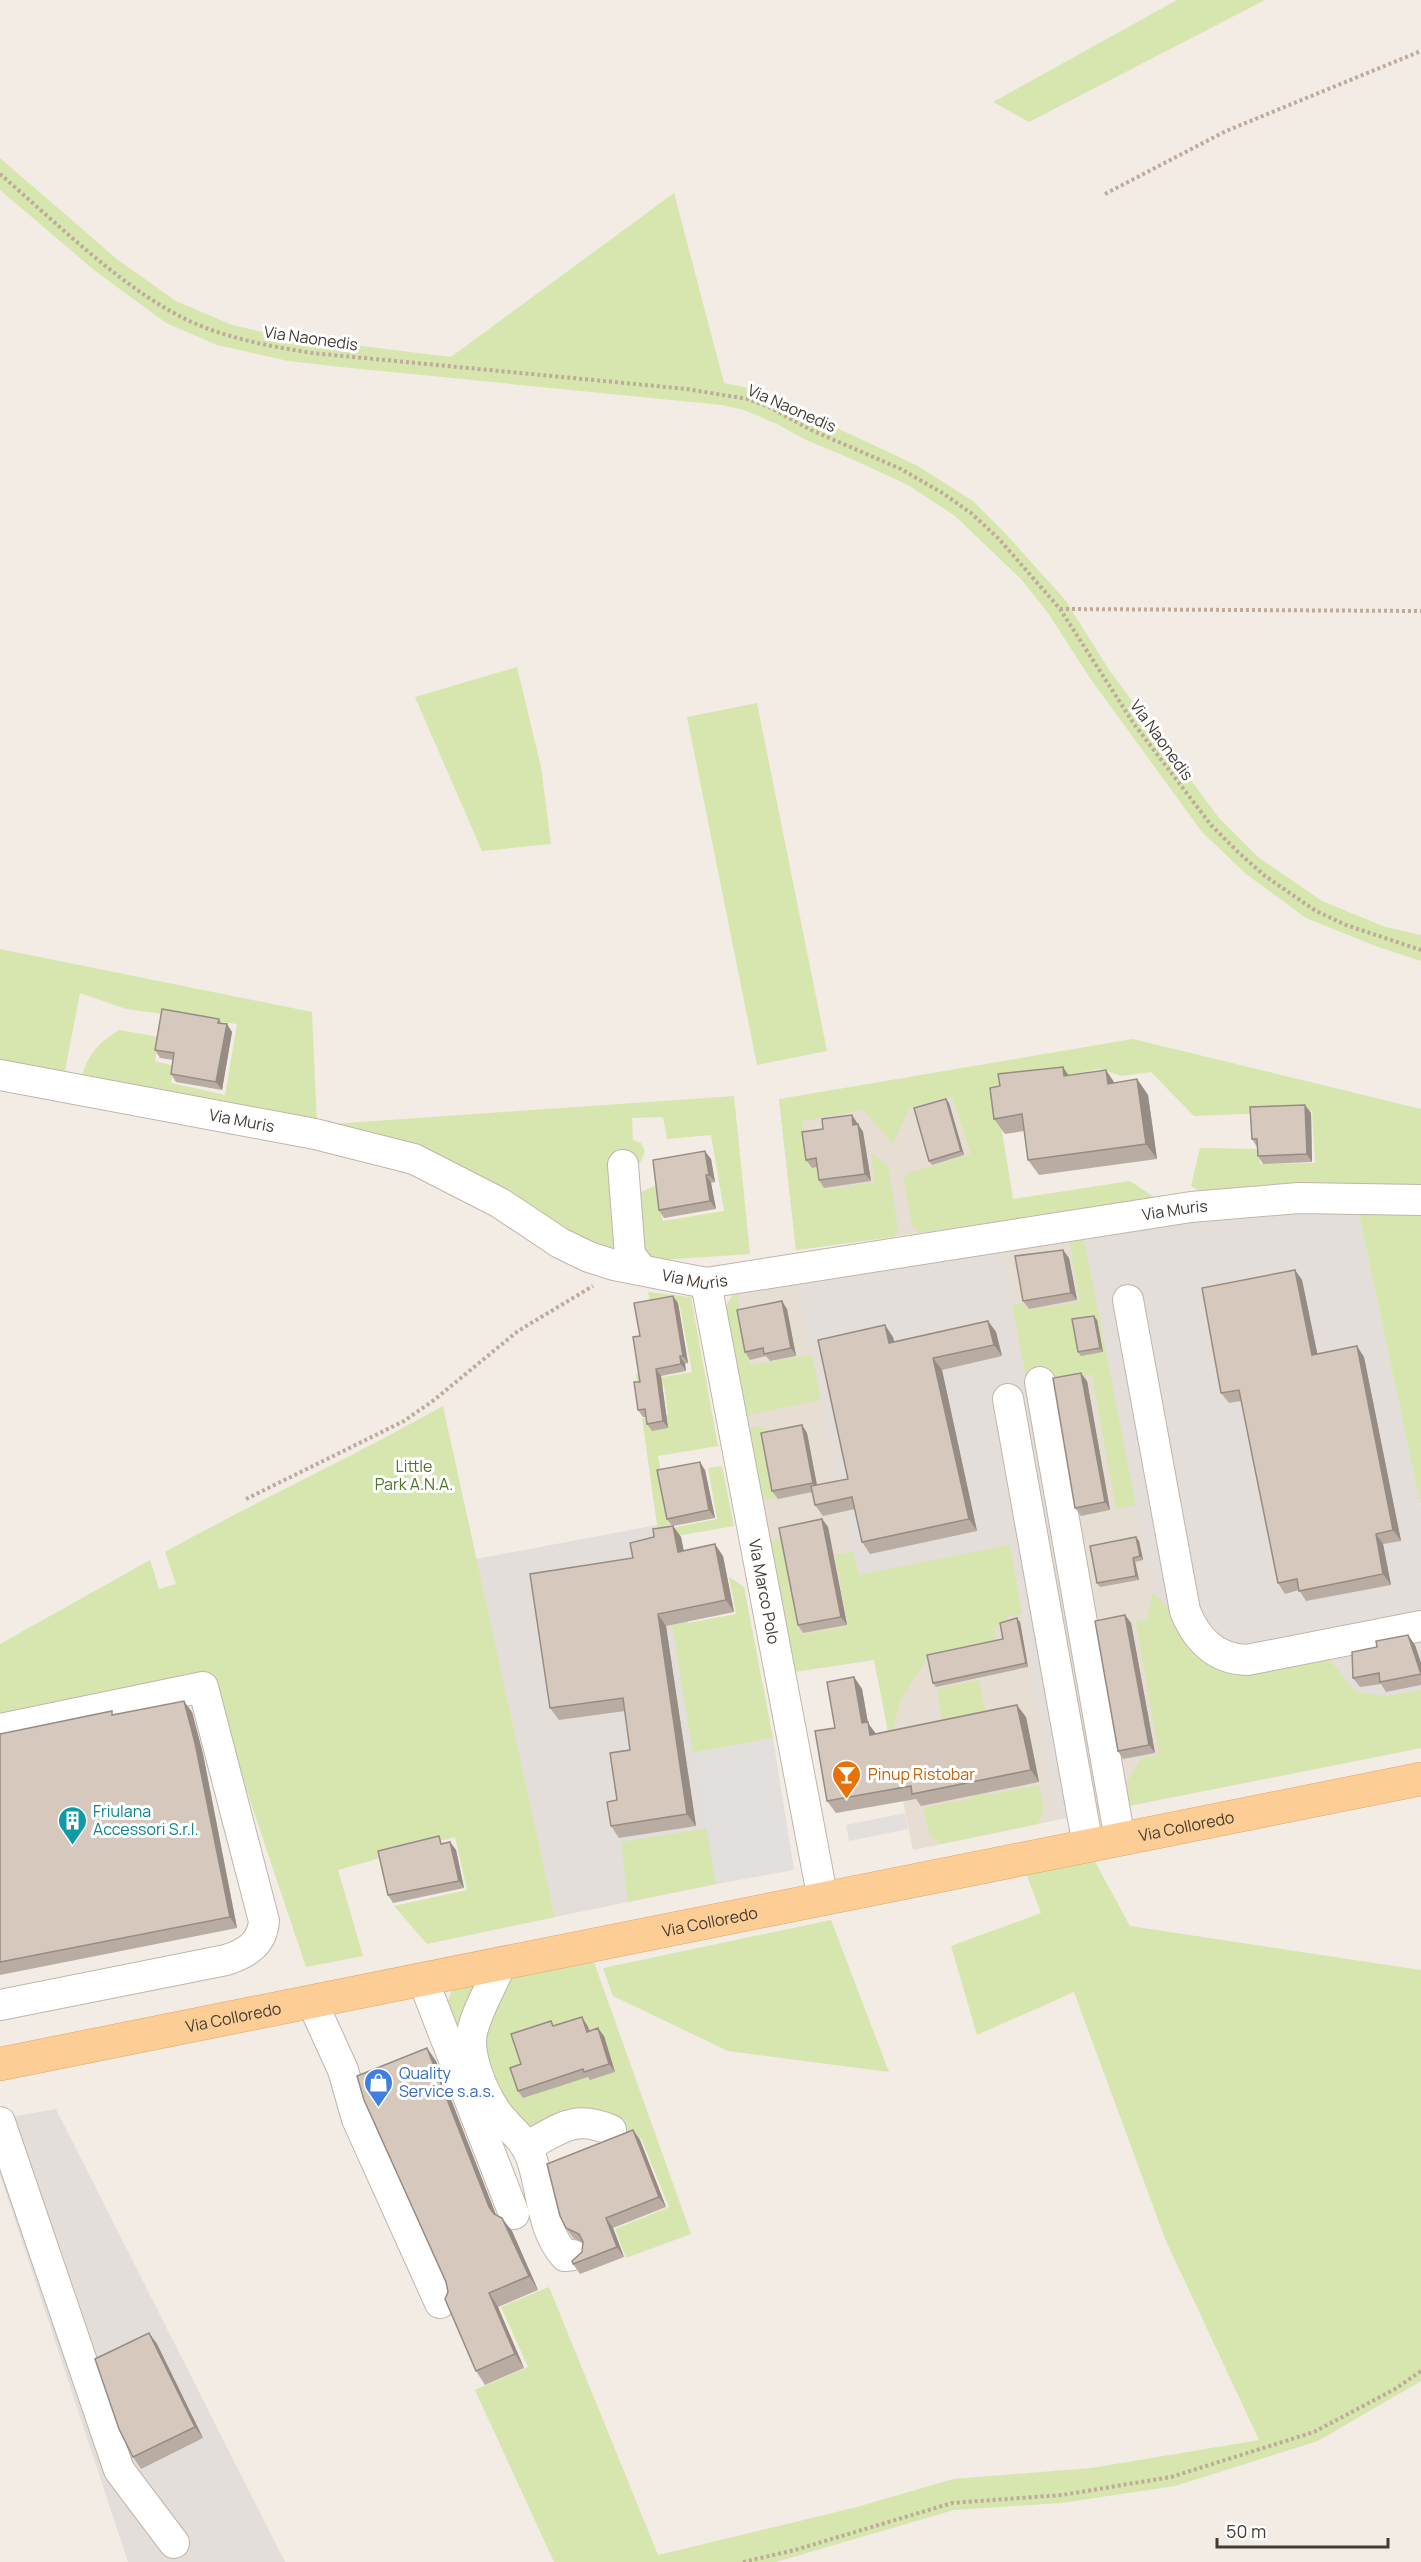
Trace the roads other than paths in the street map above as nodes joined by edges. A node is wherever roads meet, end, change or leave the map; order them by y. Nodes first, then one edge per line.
1 (0, 1075) edge
2 (623, 1165) dead end
3 (1421, 1200) edge
4 (641, 1269) junction
5 (706, 1283) junction
6 (1128, 1300) dead end
7 (1040, 1382) dead end
8 (1008, 1399) dead end
9 (1421, 1626) edge
10 (0, 1728) edge
11 (1421, 1779) edge
12 (1120, 1840) junction
13 (1088, 1846) junction
14 (823, 1900) junction
15 (501, 1964) junction
16 (423, 1980) junction
17 (312, 2002) junction
18 (0, 2005) edge
19 (0, 2064) edge
20 (0, 2121) edge
21 (611, 2130) dead end
22 (527, 2146) junction
23 (514, 2214) dead end
24 (573, 2255) dead end
25 (440, 2303) dead end
26 (174, 2543) dead end

1 - 4 street, Via Muris
2 - 4 street
3 - 5 street, Via Muris
4 - 5 street, Via Muris
5 - 14 street, Via Marco Polo
6 - 9 street
7 - 12 street
8 - 13 street
10 - 18 street
11 - 12 main road, Via Colloredo
12 - 13 main road, Via Colloredo
13 - 14 main road, Via Colloredo
14 - 15 main road, Via Colloredo
15 - 16 main road, Via Colloredo
15 - 22 street
16 - 17 main road, Via Colloredo
16 - 23 street
17 - 19 main road, Via Colloredo
17 - 25 street
20 - 26 street
21 - 22 street
22 - 24 street

